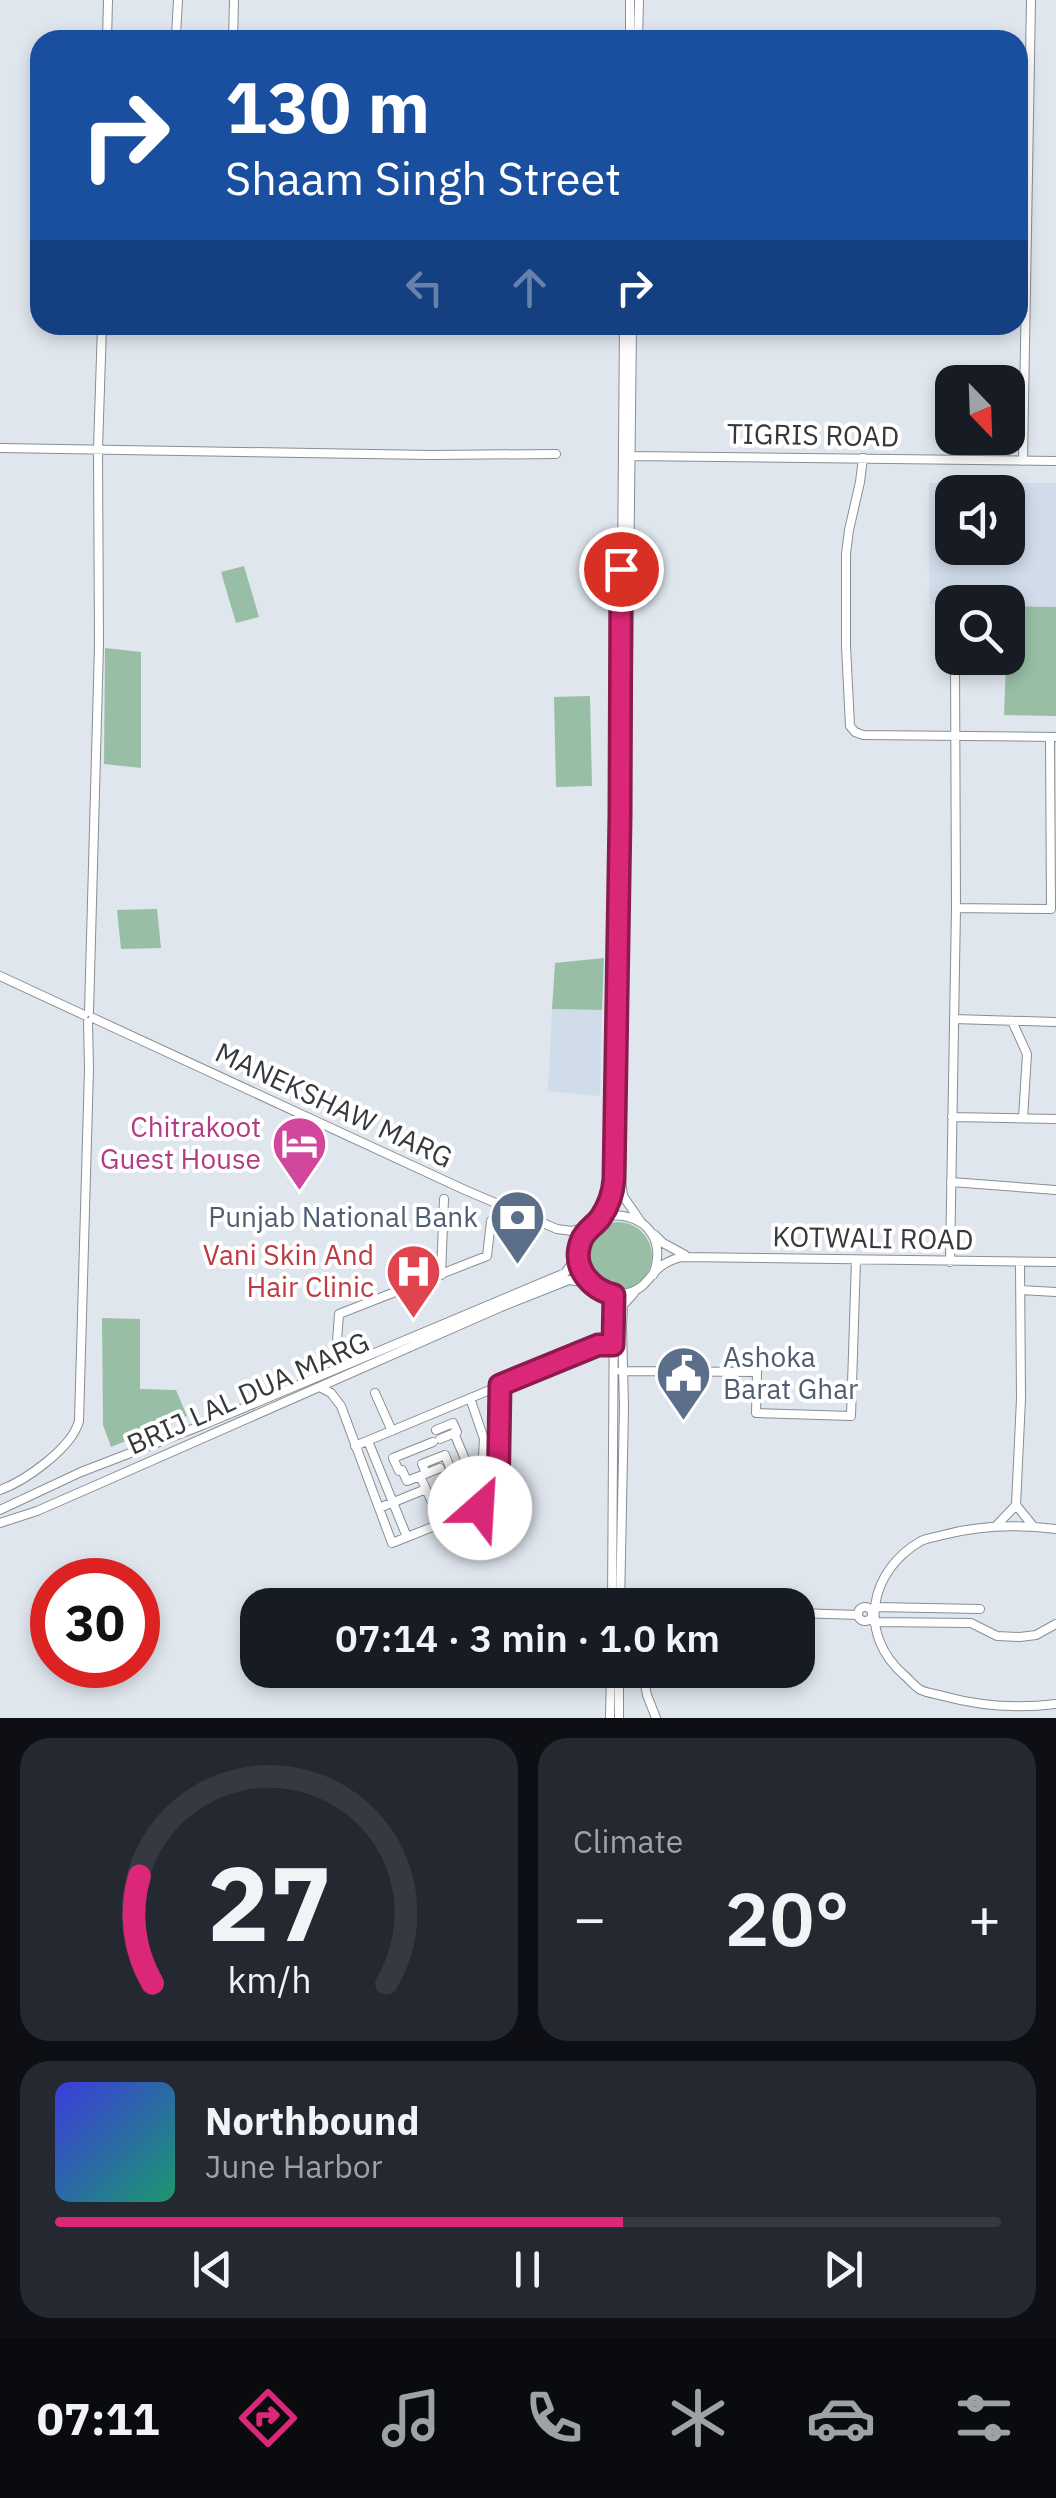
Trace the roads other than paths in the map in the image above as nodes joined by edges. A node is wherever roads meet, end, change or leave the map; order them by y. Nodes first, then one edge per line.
1 (108, 0) edge
2 (178, 0) edge
3 (234, 0) edge
4 (630, 0) edge
5 (639, 0) edge
6 (1031, 0) edge
7 (107, 30) edge
8 (176, 30) edge
9 (233, 30) edge
10 (630, 30) edge
11 (638, 30) edge
12 (1028, 173) edge
13 (102, 335) edge
14 (624, 335) edge
15 (632, 335) edge
16 (1025, 335) edge
17 (0, 448) edge
18 (98, 450) junction
19 (556, 454) dead end
20 (630, 456) junction
21 (863, 458) junction
22 (1023, 461) junction
23 (1056, 461) edge
24 (955, 675) edge
25 (956, 737) junction
26 (1053, 737) edge
27 (624, 816) junction
28 (1053, 833) edge
29 (1053, 881) edge
30 (956, 908) junction
31 (1053, 908) edge
32 (0, 976) edge
33 (89, 1017) junction
34 (954, 1019) junction
35 (1012, 1021) junction
36 (1056, 1022) edge
37 (952, 1116) junction
38 (1023, 1118) junction
39 (1056, 1119) edge
40 (951, 1182) junction
41 (1056, 1190) edge
42 (444, 1199) dead end
43 (492, 1221) dead end
44 (596, 1222) junction
45 (645, 1225) junction
46 (557, 1229) junction
47 (578, 1252) junction
48 (689, 1257) junction
49 (856, 1260) junction
50 (950, 1262) junction
51 (1056, 1262) edge
52 (1020, 1263) junction
53 (441, 1274) junction
54 (653, 1275) junction
55 (567, 1276) junction
56 (590, 1283) junction
57 (638, 1290) junction
58 (1020, 1290) junction
59 (1056, 1292) edge
60 (614, 1295) junction
61 (613, 1345) junction
62 (335, 1370) junction
63 (622, 1371) junction
64 (500, 1385) junction
65 (318, 1387) junction
66 (375, 1392) dead end
67 (470, 1398) junction
68 (392, 1431) junction
69 (368, 1441) junction
70 (356, 1446) junction
71 (440, 1468) dead end
72 (470, 1471) dead end
73 (423, 1474) junction
74 (447, 1476) dead end
75 (0, 1490) edge
76 (426, 1490) junction
77 (456, 1490) dead end
78 (394, 1503) junction
79 (1016, 1505) junction
80 (379, 1508) junction
81 (480, 1508) junction
82 (0, 1510) edge
83 (0, 1523) edge
84 (997, 1525) junction
85 (1033, 1526) junction
86 (1056, 1529) edge
87 (407, 1537) junction
88 (612, 1588) edge
89 (620, 1588) edge
90 (922, 1608) junction
91 (980, 1609) dead end
92 (815, 1614) edge
93 (874, 1615) junction
94 (921, 1623) junction
95 (1056, 1624) edge
96 (610, 1688) edge
97 (620, 1688) edge
98 (646, 1688) edge
99 (1056, 1704) edge
100 (999, 1706) junction
101 (1030, 1708) junction
102 (610, 1718) edge
103 (619, 1718) edge
104 (656, 1718) edge
105 (1003, 1718) edge
106 (1022, 1718) edge

1 - 7 street
2 - 8 street
3 - 9 street
4 - 10 street
5 - 11 street
6 - 12 street
13 - 18 street
14 - 27 street
15 - 20 street
16 - 22 street
17 - 18 street
18 - 19 street
18 - 33 street
20 - 21 street, TIGRIS ROAD
20 - 27 street
21 - 22 street, TIGRIS ROAD
21 - 25 street
22 - 23 street, TIGRIS ROAD
24 - 25 street
25 - 26 street
25 - 30 street
26 - 28 street
27 - 44 street
27 - 45 street
28 - 29 street
29 - 31 street
30 - 31 street
30 - 34 street
32 - 33 street, MANEKSHAW MARG
33 - 46 street, MANEKSHAW MARG
33 - 75 street
34 - 35 street
34 - 37 street
35 - 36 street
35 - 38 street
37 - 38 street
37 - 40 street
38 - 39 street
40 - 41 street
40 - 50 street
42 - 53 street
43 - 53 street
44 - 45 street
44 - 46 street
44 - 47 street
45 - 48 street
45 - 54 street
46 - 47 street, MANEKSHAW MARG
47 - 55 street
47 - 56 street
48 - 49 street, KOTWALI ROAD
48 - 54 street
49 - 50 street, KOTWALI ROAD
49 - 63 street
50 - 52 street, KOTWALI ROAD
51 - 52 street, KOTWALI ROAD
52 - 58 street
53 - 62 street
54 - 57 street
55 - 56 street
55 - 62 street, BRIJ LAL DUA MARG
55 - 65 street, BRIJ LAL DUA MARG
56 - 60 street
57 - 60 street
57 - 63 street
58 - 59 street
58 - 79 street
60 - 61 street
61 - 64 street
61 - 88 street
62 - 82 street, BRIJ LAL DUA MARG
63 - 89 street
64 - 67 street
64 - 81 street
65 - 70 street
65 - 83 street, BRIJ LAL DUA MARG
66 - 68 street
67 - 68 street
67 - 81 street
68 - 69 street
69 - 70 street
69 - 78 street
70 - 80 street
71 - 73 street
72 - 73 street
73 - 74 street
73 - 76 street
76 - 77 street
76 - 78 street
78 - 80 street
78 - 87 street
79 - 84 street
79 - 85 street
80 - 87 street
81 - 87 street
84 - 85 street
84 - 93 street
85 - 86 street
90 - 91 street
90 - 93 street
90 - 94 street
92 - 93 street
93 - 94 street
93 - 100 street
94 - 95 street
96 - 102 street
97 - 103 street
98 - 104 street
99 - 101 street
100 - 101 street
100 - 105 street
101 - 106 street

